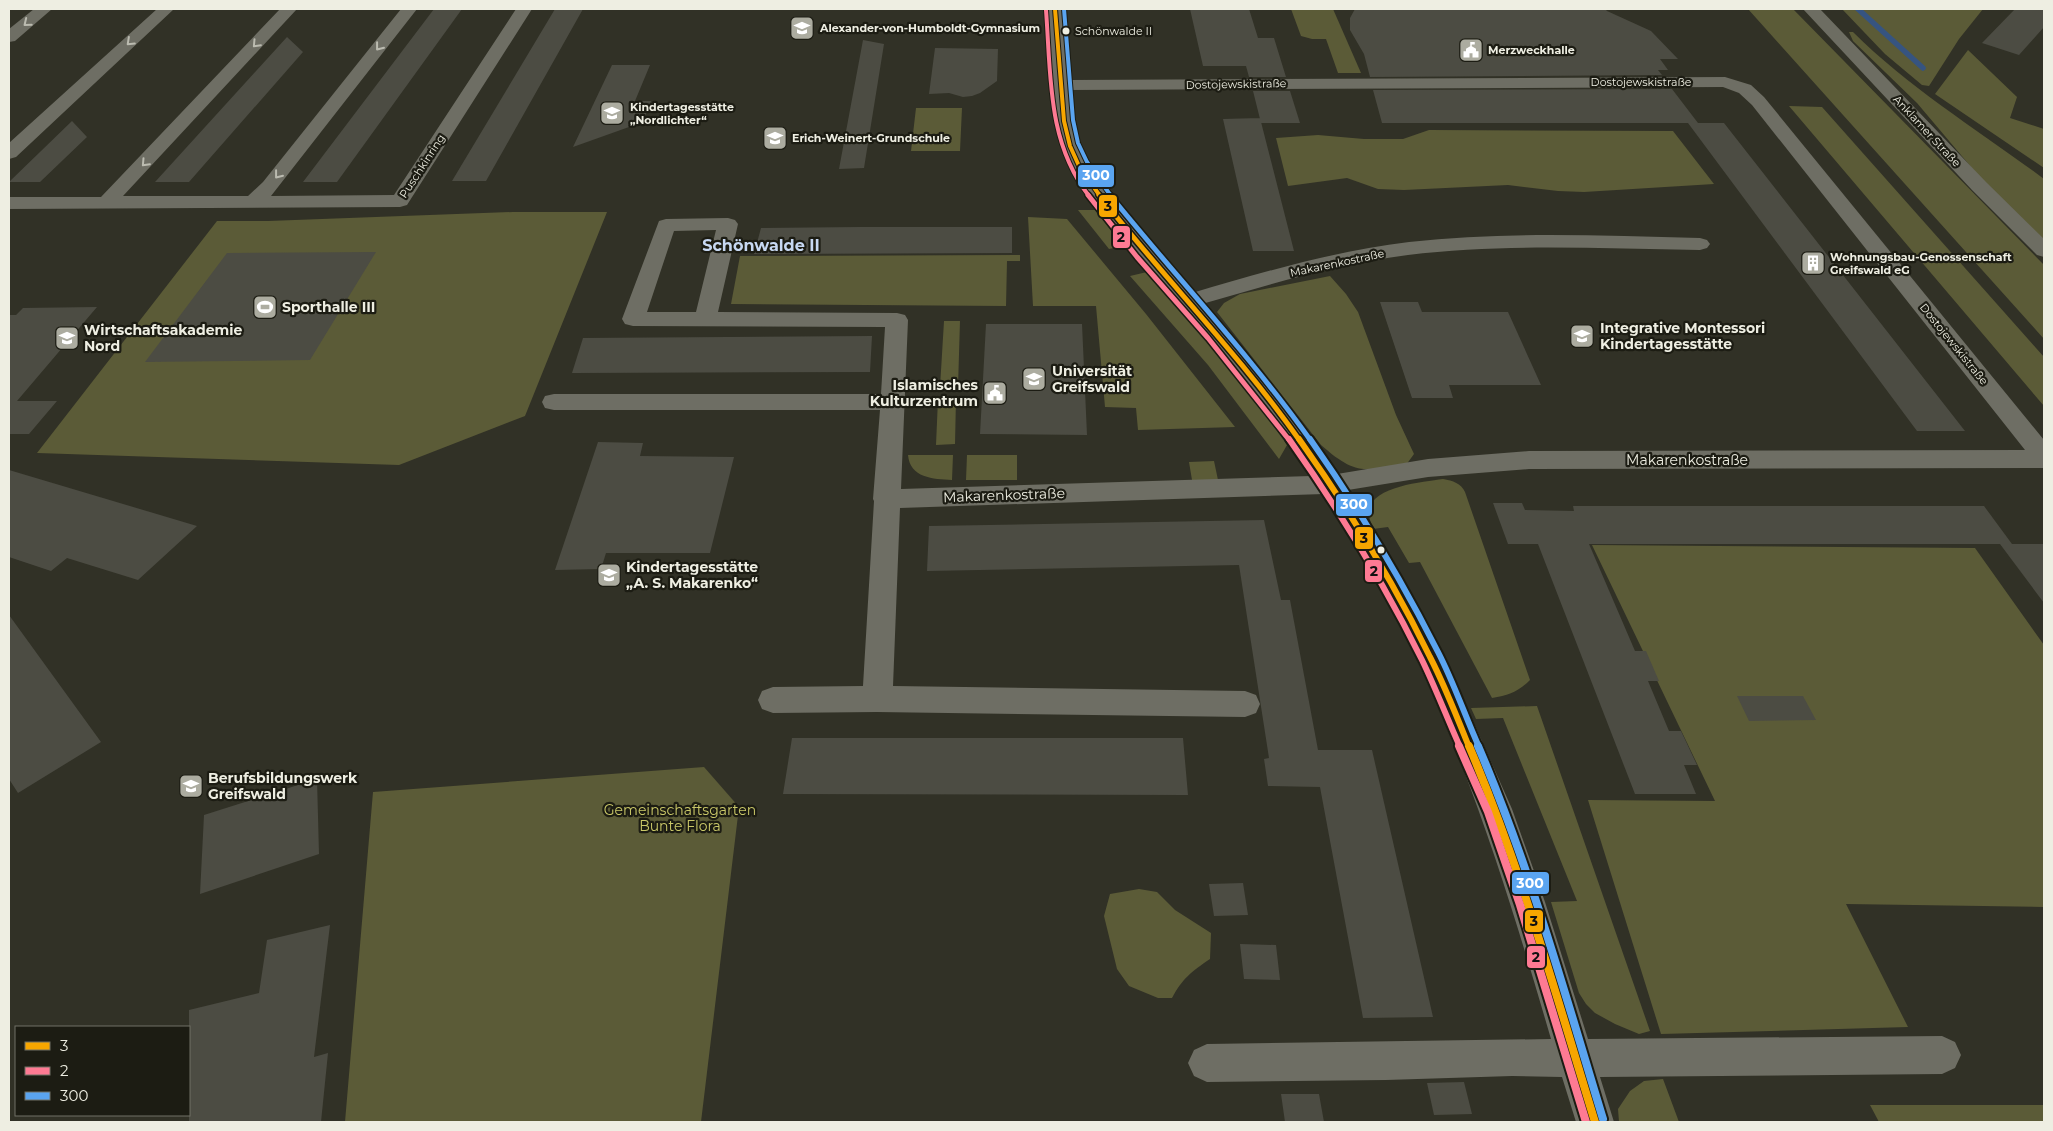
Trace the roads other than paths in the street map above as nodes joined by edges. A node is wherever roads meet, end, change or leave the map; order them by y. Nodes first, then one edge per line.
1 (44, 9) edge
2 (166, 9) edge
3 (289, 9) edge
4 (409, 9) edge
5 (524, 9) edge
6 (1054, 9) edge
7 (1811, 9) edge
8 (9, 37) edge
9 (1710, 64) dead end
10 (1152, 67) dead end
11 (1725, 82) junction
12 (1062, 85) junction
13 (1154, 85) junction
14 (9, 153) edge
15 (253, 202) junction
16 (9, 203) edge
17 (106, 204) junction
18 (1700, 244) dead end
19 (2044, 251) edge
20 (1187, 301) junction
21 (706, 318) junction
22 (554, 402) dead end
23 (892, 402) junction
24 (2044, 458) edge
25 (1331, 484) junction
26 (886, 499) junction
27 (878, 699) junction
28 (774, 700) dead end
29 (1245, 704) dead end
30 (1942, 1055) dead end
31 (1576, 1058) junction
32 (1207, 1063) dead end
33 (1595, 1122) edge

1 -> 8 street
2 -> 14 street
3 -> 17 street
4 -> 15 street
5 - 15 street, Puschkinring
6 - 12 street
7 - 19 main road, Anklamer Straße
9 - 11 street
10 - 13 street
11 - 13 street, Dostojewskistraße
11 - 24 street, Dostojewskistraße
12 - 13 street, Dostojewskistraße
12 - 20 street
15 - 17 street, Puschkinring
16 - 17 street, Puschkinring
18 - 20 street, Makarenkostraße
20 - 25 street
21 - 21 street
21 - 23 street
22 - 23 street
23 - 26 street
24 - 25 street, Makarenkostraße
25 - 26 street, Makarenkostraße
25 - 31 street
26 - 27 street
27 - 28 street
27 - 29 street
30 - 31 street
31 - 32 street
31 - 33 street

